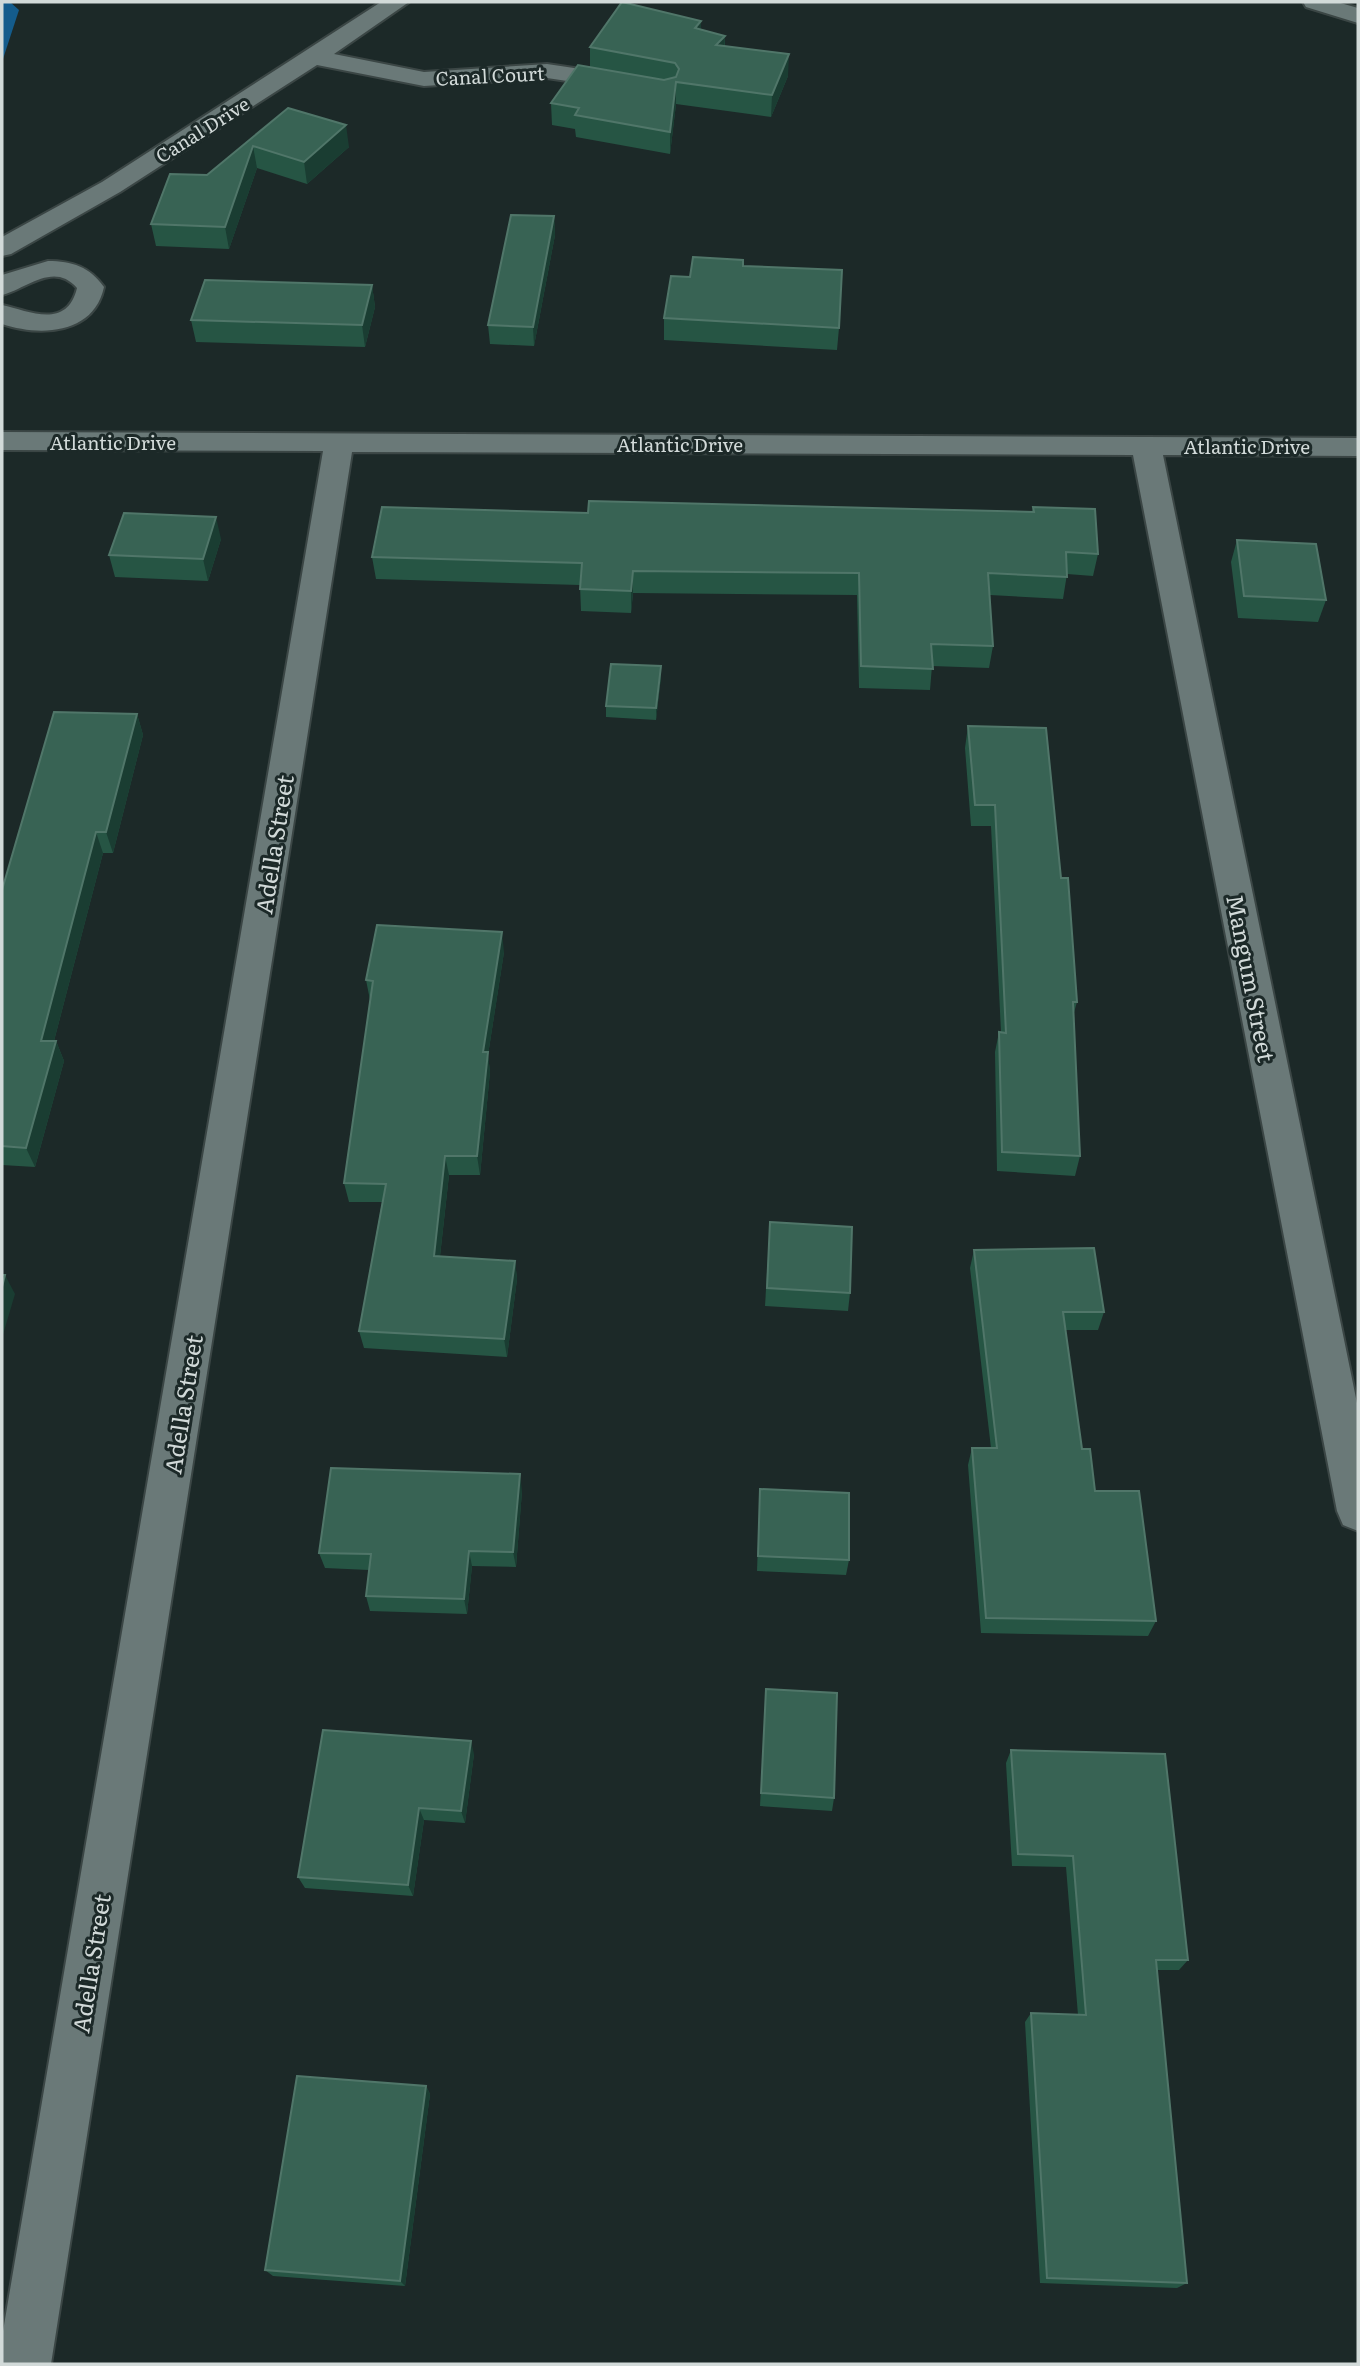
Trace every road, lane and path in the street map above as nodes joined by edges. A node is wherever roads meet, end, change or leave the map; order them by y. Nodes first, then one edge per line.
1 (397, 2) edge
2 (1314, 2) edge
3 (1358, 16) edge
4 (315, 57) junction
5 (641, 87) edge
6 (2, 248) edge
7 (7, 277) edge
8 (2, 313) edge
9 (2, 441) edge
10 (339, 443) junction
11 (1146, 445) junction
12 (1358, 447) edge
13 (1358, 1511) edge
14 (24, 2364) edge

1 - 4 street, Canal Drive
2 - 3 street
4 - 5 street, Canal Court
4 - 6 street, Canal Drive
7 - 8 street
9 - 10 street, Atlantic Drive
10 - 11 street, Atlantic Drive
10 - 14 street, Adella Street
11 - 12 street, Atlantic Drive
11 - 13 street, Mangum Street

